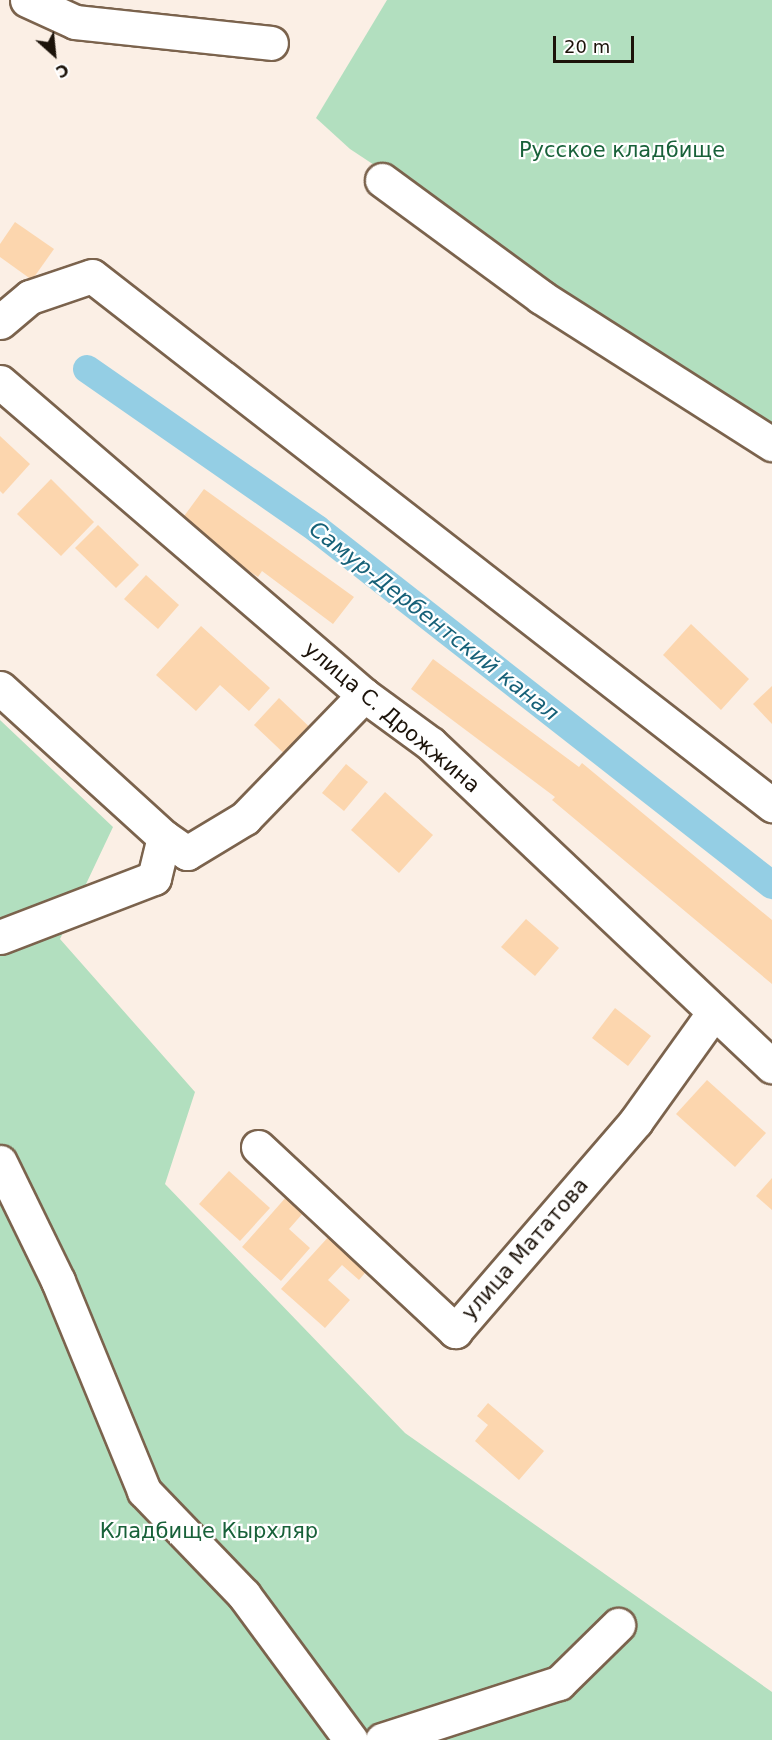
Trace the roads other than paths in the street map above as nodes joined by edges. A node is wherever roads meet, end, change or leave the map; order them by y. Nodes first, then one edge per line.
1 (27, 0) edge
2 (270, 43) dead end
3 (382, 180) dead end
4 (0, 322) edge
5 (0, 382) edge
6 (772, 444) edge
7 (0, 688) edge
8 (364, 695) junction
9 (772, 805) edge
10 (164, 837) junction
11 (0, 937) edge
12 (714, 1012) junction
13 (772, 1066) edge
14 (258, 1148) dead end
15 (0, 1162) edge
16 (618, 1625) dead end
17 (351, 1740) edge
18 (382, 1740) edge

1 - 2 street
3 - 6 street
4 - 9 street
5 - 8 street, улица С. Дрожжина
7 - 10 street
8 - 10 street
8 - 12 street, улица С. Дрожжина
10 - 11 street
12 - 13 street, улица С. Дрожжина
12 - 14 street, улица Мататова
15 - 17 street
16 - 18 street

